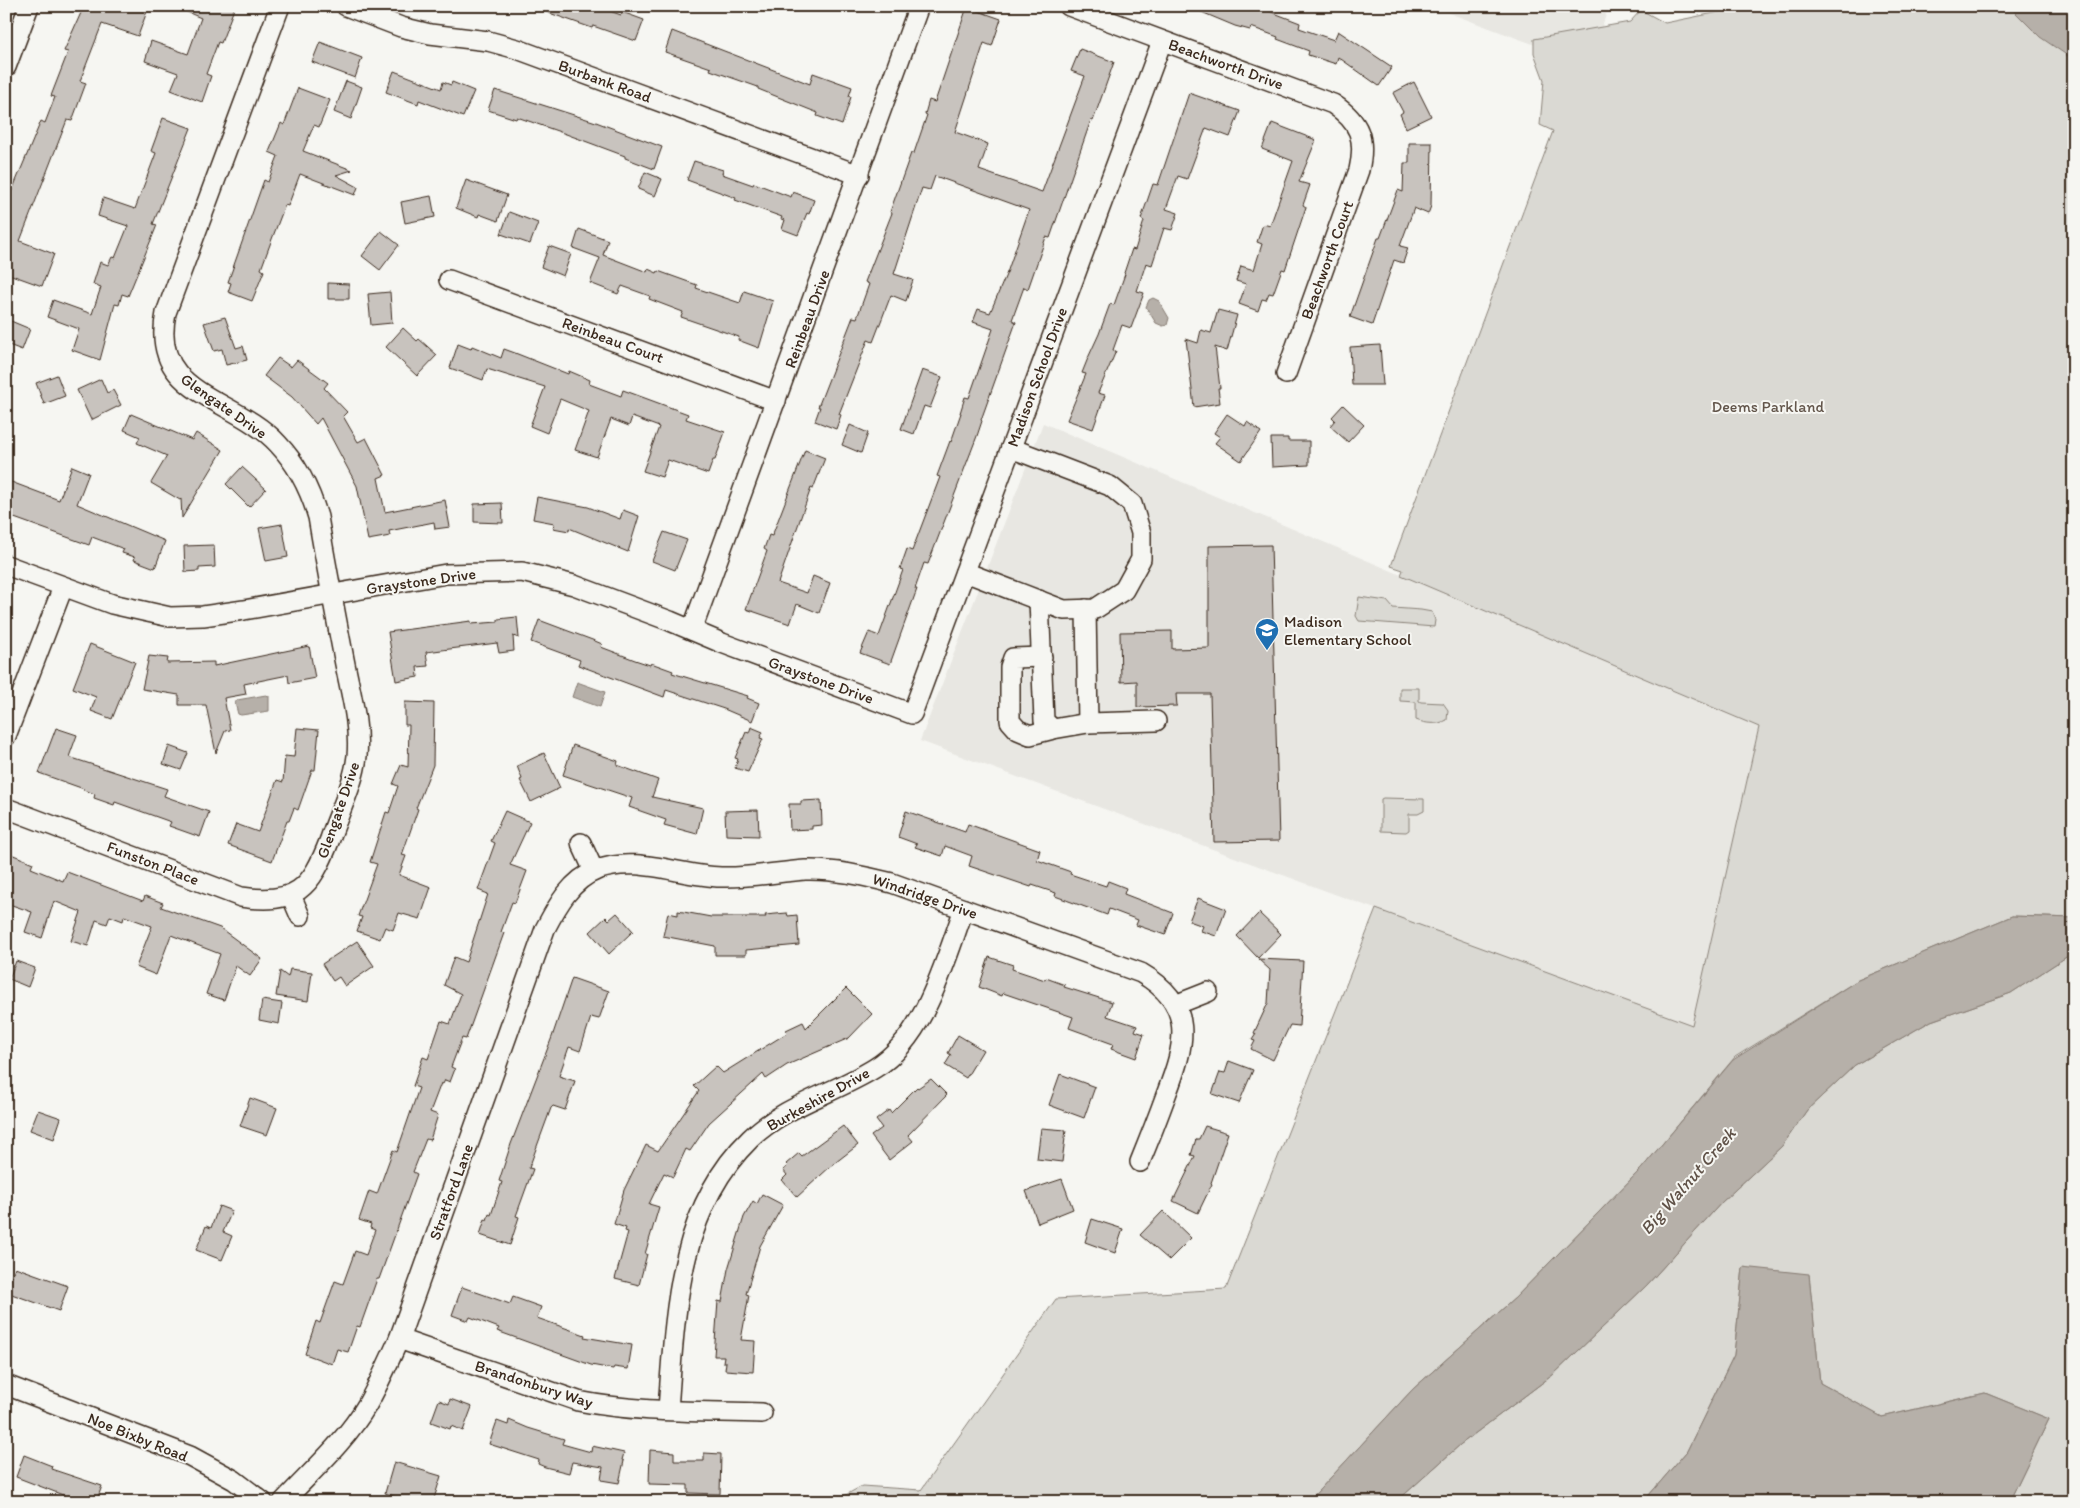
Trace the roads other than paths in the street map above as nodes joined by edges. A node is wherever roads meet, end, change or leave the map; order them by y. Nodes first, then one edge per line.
1 (29, 6) edge
2 (280, 6) edge
3 (346, 6) edge
4 (919, 6) edge
5 (1069, 6) edge
6 (1162, 41) junction
7 (6, 67) edge
8 (1362, 146) joint
9 (859, 175) junction
10 (449, 280) dead end
11 (1286, 374) dead end
12 (776, 401) junction
13 (1011, 448) junction
14 (6, 565) edge
15 (965, 572) junction
16 (64, 587) junction
17 (332, 595) junction
18 (1039, 600) junction
19 (1086, 609) junction
20 (692, 630) junction
21 (1042, 657) junction
22 (912, 714) joint
23 (1156, 721) dead end
24 (1088, 723) junction
25 (1053, 729) junction
26 (6, 736) edge
27 (6, 808) edge
28 (581, 843) dead end
29 (594, 871) junction
30 (296, 892) junction
31 (964, 909) junction
32 (300, 916) dead end
33 (1208, 992) dead end
34 (1175, 1005) junction
35 (1140, 1162) dead end
36 (399, 1339) junction
37 (6, 1385) edge
38 (668, 1410) junction
39 (762, 1413) dead end
40 (263, 1502) edge
41 (283, 1502) edge

1 - 7 street
2 - 17 street, Glengate Drive
3 - 9 street, Burbank Road
4 - 9 street, Reinbeau Drive
5 - 6 street, Beachworth Drive
6 - 8 street, Beachworth Drive
6 - 13 street, Madison School Drive
8 - 11 street, Beachworth Court
9 - 12 street, Reinbeau Drive
10 - 12 street, Reinbeau Court
12 - 20 street, Reinbeau Drive
13 - 15 street, Madison School Drive
13 - 19 street
14 - 16 street, Graystone Drive
15 - 18 street
15 - 22 street, Madison School Drive
16 - 17 street, Graystone Drive
16 - 26 street
17 - 20 street, Graystone Drive
17 - 30 street, Glengate Drive
18 - 19 street
18 - 21 street
19 - 24 street
20 - 22 street, Graystone Drive
21 - 25 street
21 - 25 street
23 - 24 street
24 - 25 street
27 - 30 street, Funston Place
28 - 29 street
29 - 31 street, Windridge Drive
29 - 36 street, Stratford Lane
30 - 32 street
31 - 34 street, Windridge Drive
31 - 38 street, Burkeshire Drive
33 - 34 street
34 - 35 street
36 - 38 street, Brandonbury Way
36 - 41 street, Stratford Lane
37 - 40 street, Noe Bixby Road
38 - 39 street, Brandonbury Way

